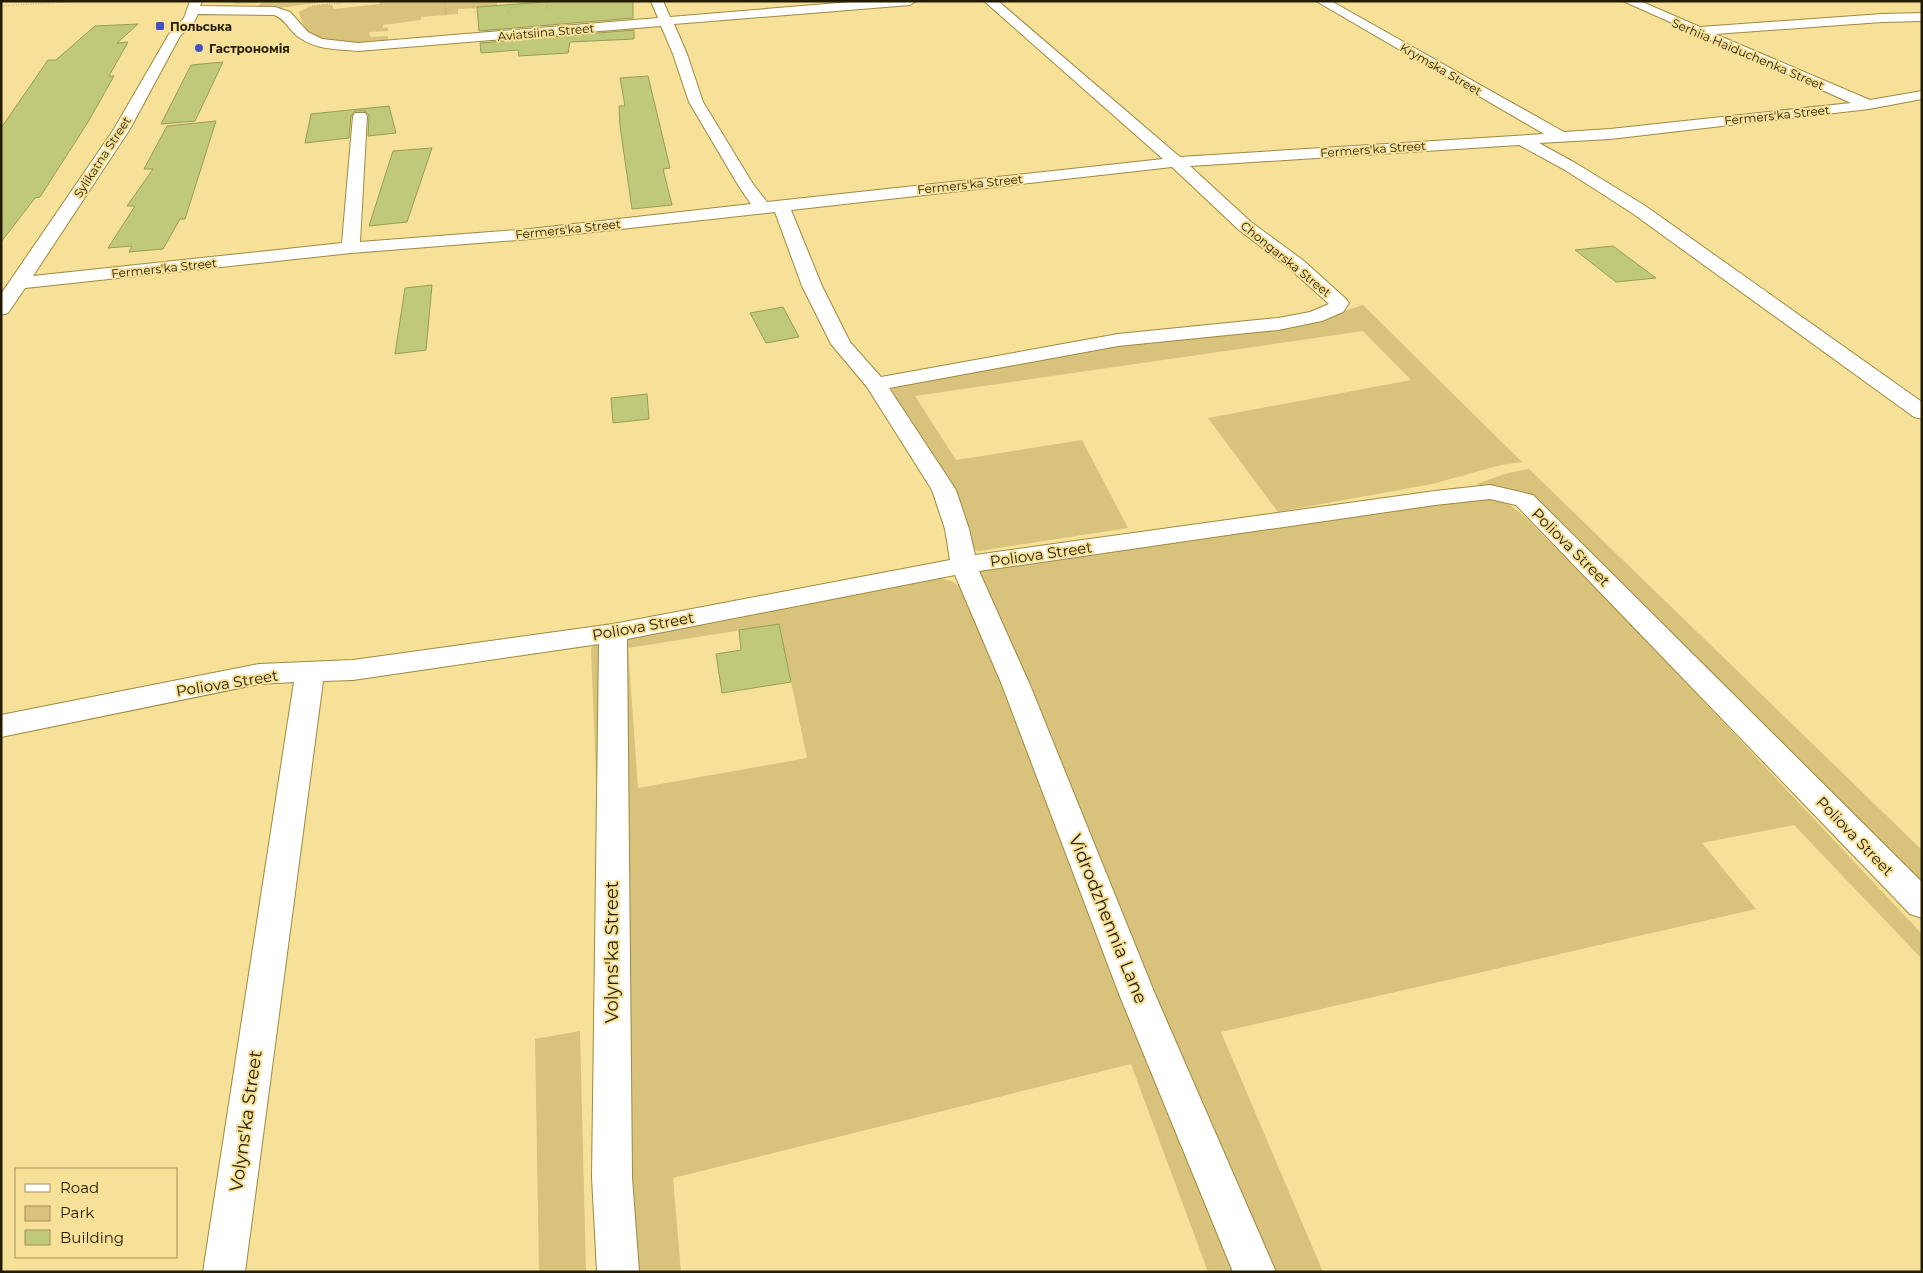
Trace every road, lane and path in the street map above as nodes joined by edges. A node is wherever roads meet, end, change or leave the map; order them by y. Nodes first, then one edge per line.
1 (81, 1) edge
2 (341, 1) edge
3 (444, 1) edge
4 (473, 1) edge
5 (518, 1) edge
6 (658, 1) edge
7 (910, 1) edge
8 (990, 1) edge
9 (1322, 1) edge
10 (1629, 1) edge
11 (332, 4) dead end
12 (195, 6) edge
13 (2, 7) edge
14 (474, 8) dead end
15 (509, 8) dead end
16 (446, 16) dead end
17 (1922, 17) edge
18 (666, 21) junction
19 (1696, 32) junction
20 (1922, 95) edge
21 (1869, 105) junction
22 (360, 116) dead end
23 (1559, 136) junction
24 (1520, 139) junction
25 (1176, 162) junction
26 (781, 205) junction
27 (762, 207) junction
28 (351, 248) junction
29 (1, 273) edge
30 (24, 276) junction
31 (1, 309) edge
32 (876, 384) junction
33 (1922, 412) edge
34 (964, 565) junction
35 (613, 633) junction
36 (310, 672) junction
37 (1, 726) edge
38 (1922, 904) edge
39 (224, 1272) edge
40 (618, 1272) edge
41 (1256, 1272) edge

1 - 13 path
2 - 11 path
3 - 16 path
4 - 14 path
5 - 15 path
6 - 18 street
7 - 18 street, Aviatsiina Street
8 - 25 street, Chongarska Street
9 - 23 street, Krymska Street
10 - 19 street, Serhiia Haiduchenka Street
12 - 18 street, Aviatsiina Street
12 - 30 street, Sylikatna Street
17 - 19 street
18 - 27 street
19 - 21 street, Serhiia Haiduchenka Street
20 - 21 street, Fermers'ka Street
21 - 23 street, Fermers'ka Street
22 - 28 street
23 - 24 street, Fermers'ka Street
24 - 25 street, Fermers'ka Street
24 - 33 street
25 - 26 street, Fermers'ka Street
25 - 32 street, Chongarska Street
26 - 27 street, Fermers'ka Street
26 - 32 street, Vidrodzhennia Lane
27 - 28 street, Fermers'ka Street
28 - 30 street, Fermers'ka Street
29 - 30 street, Fermers'ka Street
30 - 31 street, Sylikatna Street
32 - 34 street, Vidrodzhennia Lane
34 - 35 street, Poliova Street
34 - 38 street, Poliova Street
34 - 41 street, Vidrodzhennia Lane
35 - 36 street, Poliova Street
35 - 40 street, Volyns'ka Street
36 - 37 street, Poliova Street
36 - 39 street, Volyns'ka Street

